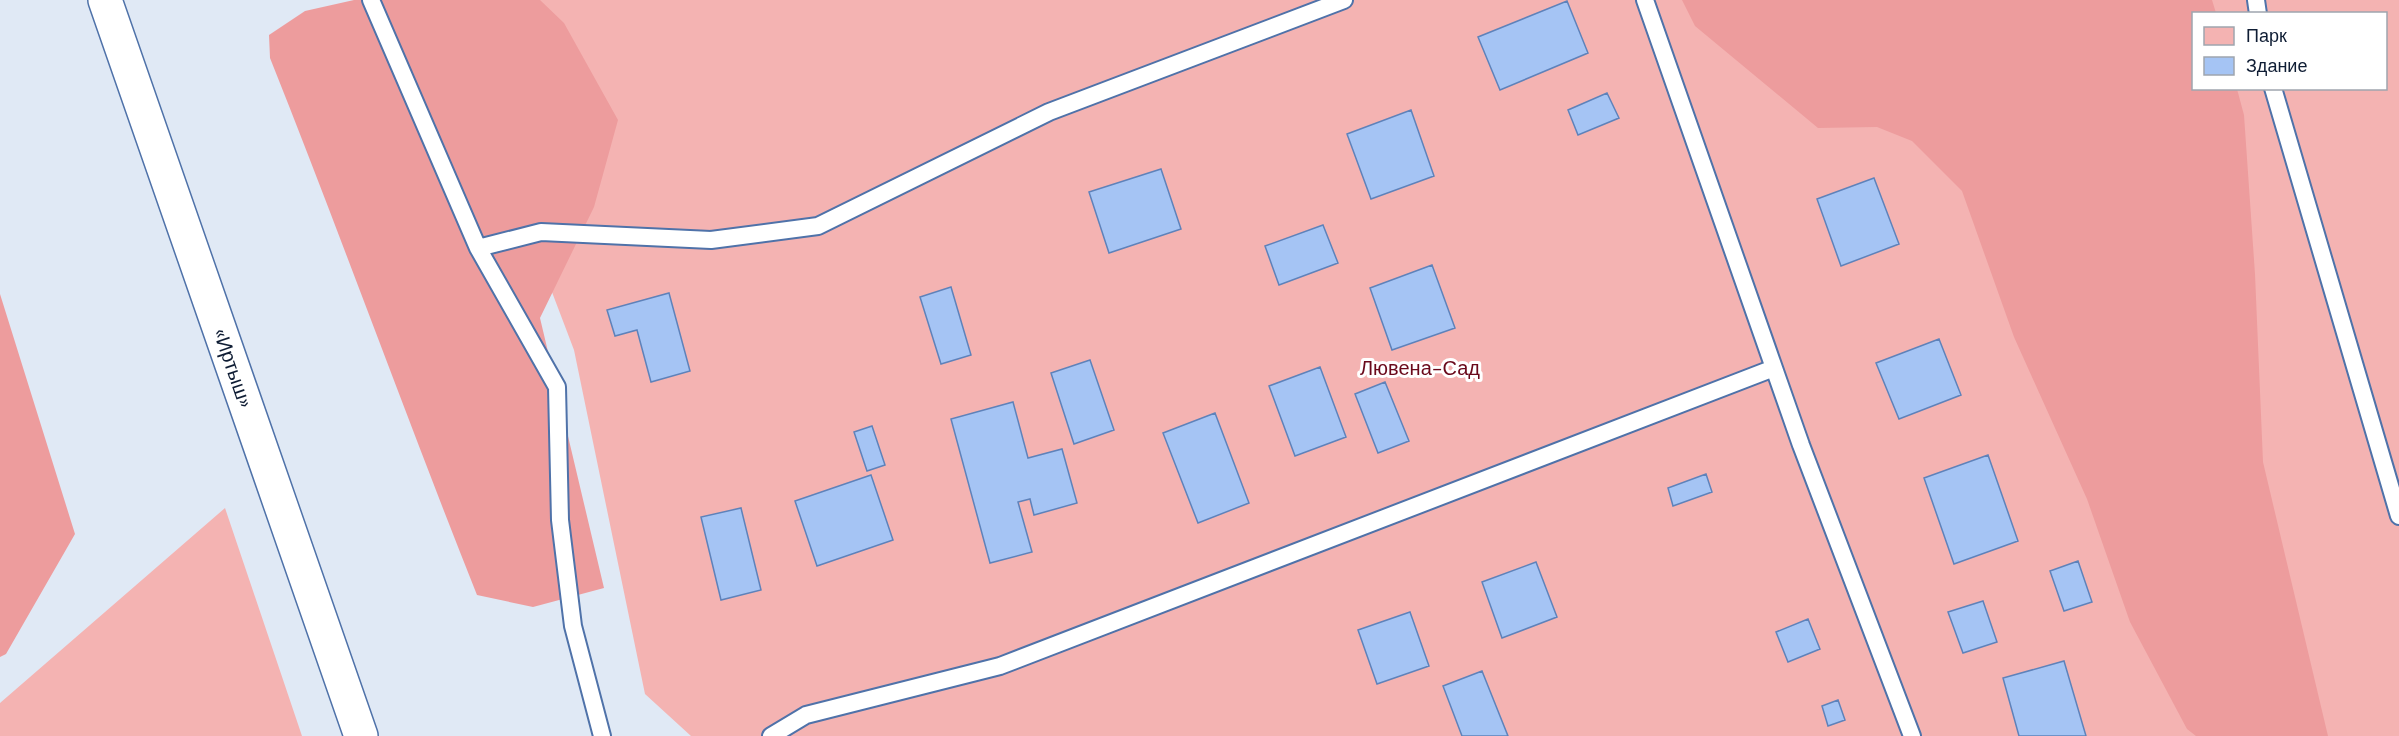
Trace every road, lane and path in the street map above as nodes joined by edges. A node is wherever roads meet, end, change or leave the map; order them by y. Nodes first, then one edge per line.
1 (105, 0) edge
2 (371, 0) edge
3 (1344, 0) edge
4 (1645, 0) edge
5 (2274, 90) edge
6 (478, 248) junction
7 (1774, 368) junction
8 (2399, 516) edge
9 (361, 736) edge
10 (602, 736) edge
11 (771, 736) edge
12 (1912, 736) edge

1 - 9 highway, «Иртыш»
2 - 6 lane
3 - 6 lane
4 - 7 lane
5 - 8 lane
6 - 10 lane
7 - 11 lane
7 - 12 lane

